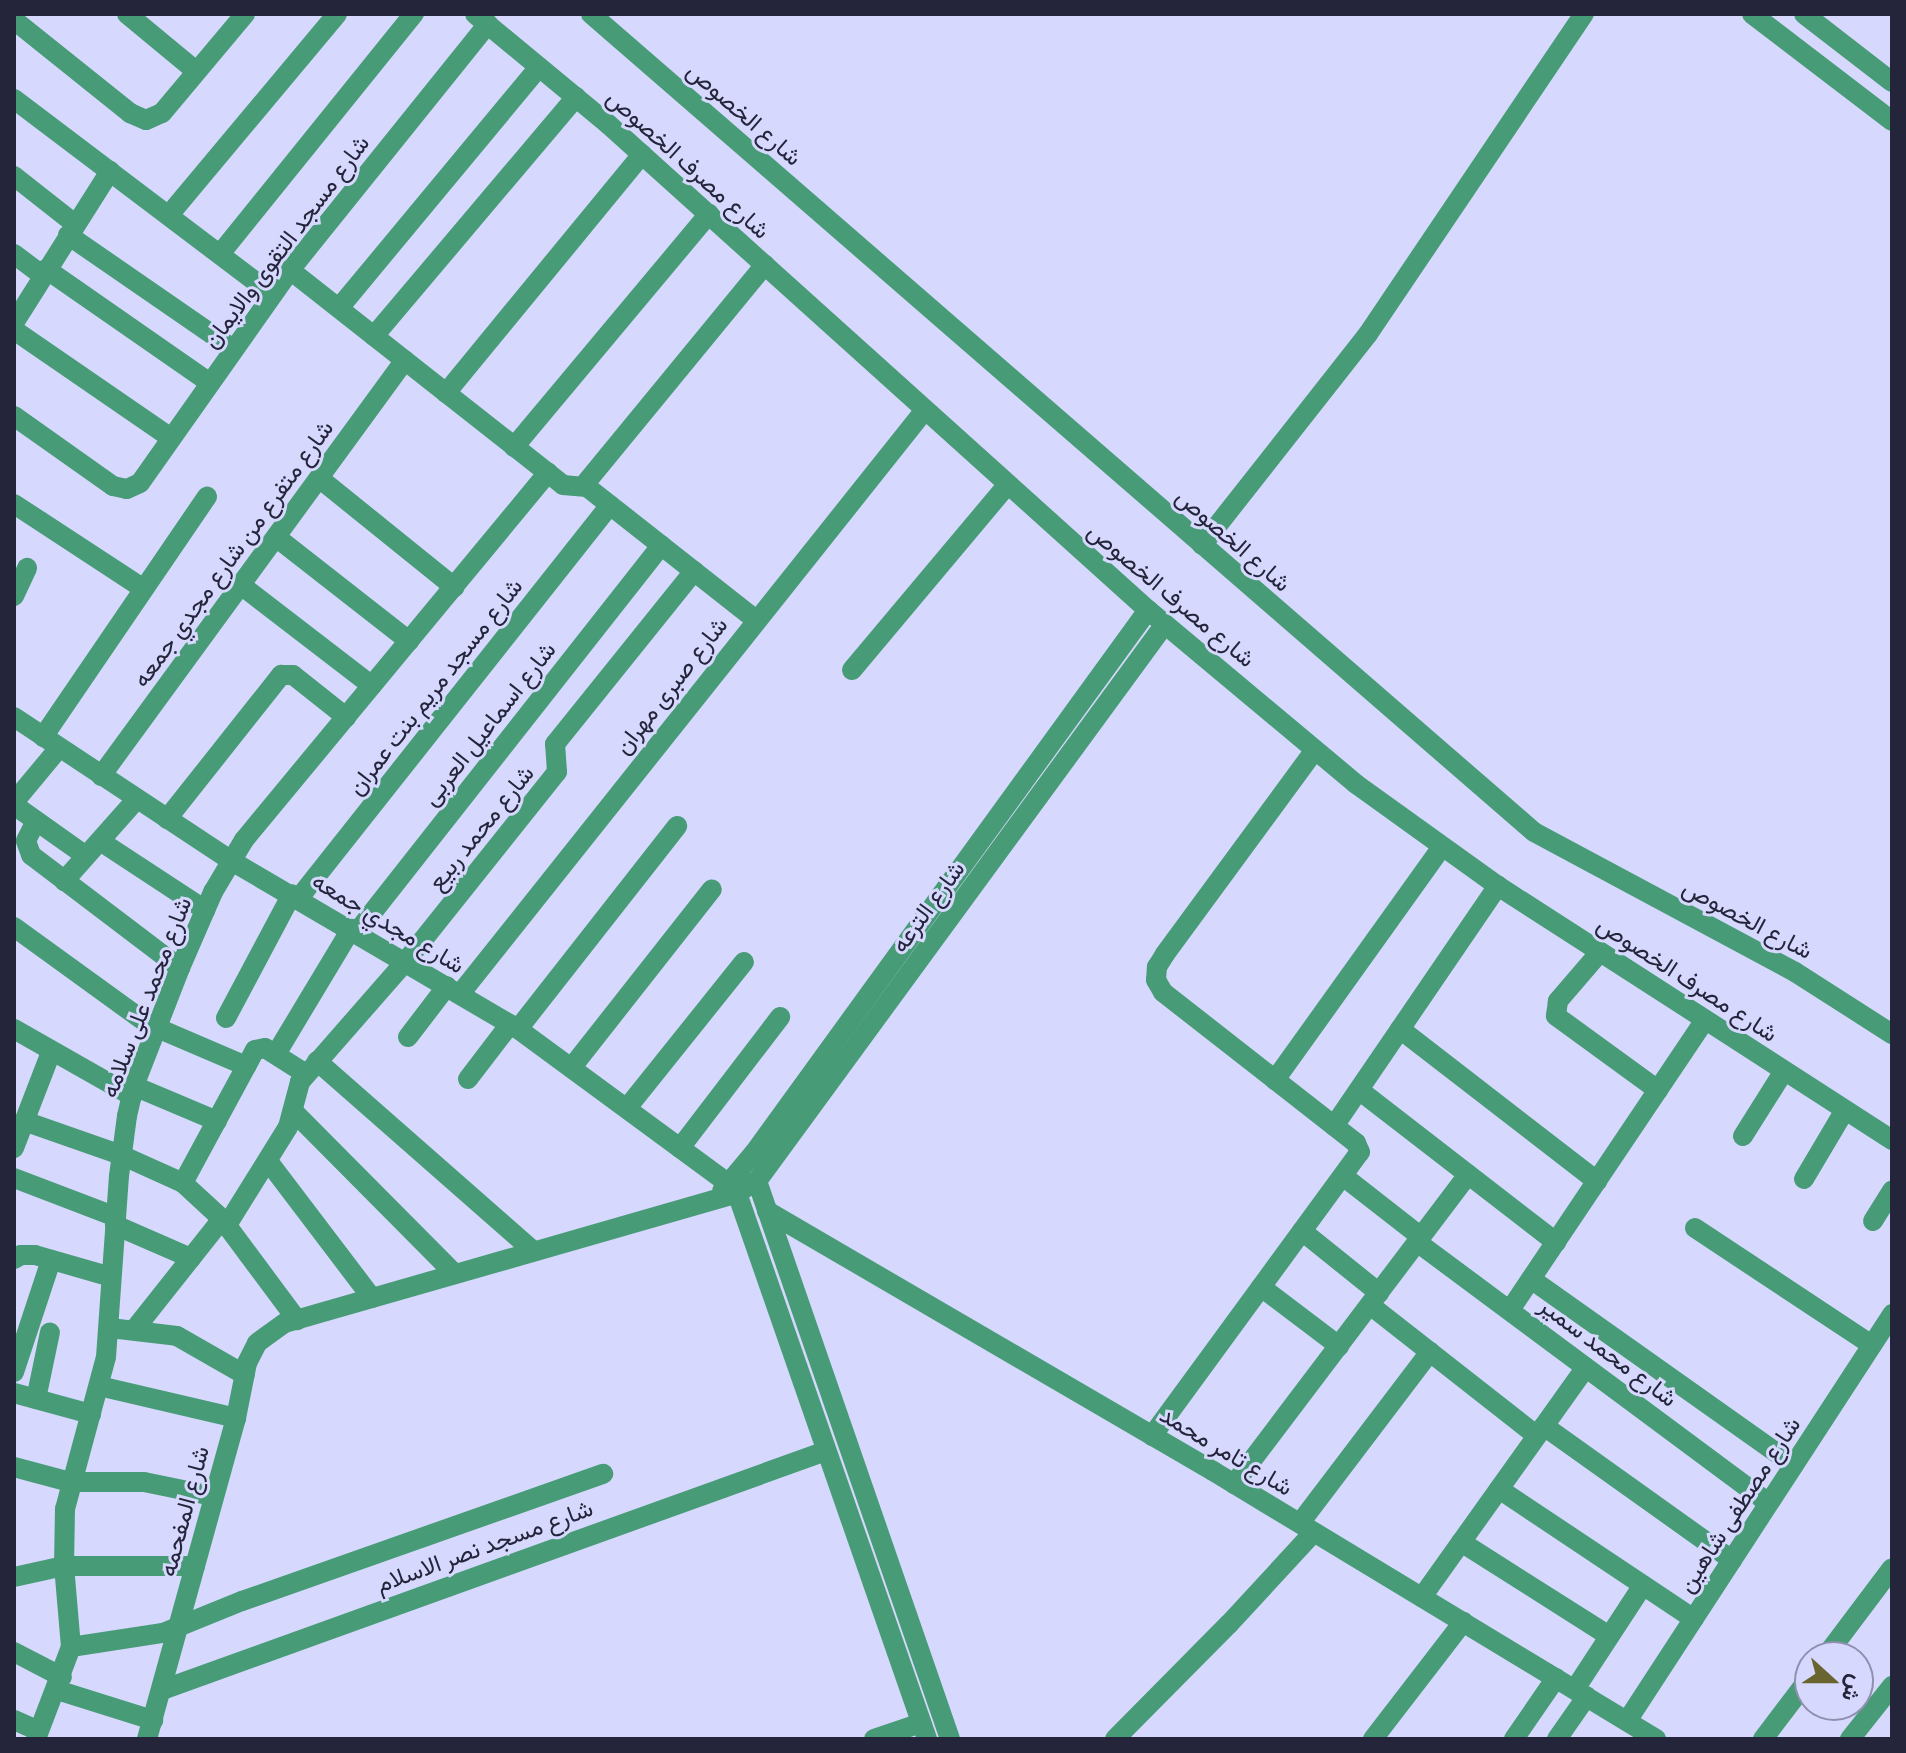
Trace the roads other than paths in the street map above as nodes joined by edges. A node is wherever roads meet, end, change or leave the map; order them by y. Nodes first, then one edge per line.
1 (127, 14) edge
2 (337, 14) edge
3 (414, 14) edge
4 (591, 14) edge
5 (1584, 14) edge
6 (1752, 14) edge
7 (1804, 14) edge
8 (233, 18) edge
9 (481, 19) edge
10 (14, 20) edge
11 (539, 67) junction
12 (196, 71) junction
13 (1892, 82) edge
14 (576, 97) junction
15 (14, 99) edge
16 (1892, 121) edge
17 (642, 154) junction
18 (110, 171) junction
19 (14, 176) edge
20 (709, 214) junction
21 (169, 215) junction
22 (72, 229) junction
23 (14, 254) edge
24 (220, 254) junction
25 (765, 265) junction
26 (290, 270) junction
27 (44, 272) junction
28 (272, 294) junction
29 (339, 308) junction
30 (14, 323) edge
31 (14, 330) edge
32 (374, 336) junction
33 (233, 349) junction
34 (405, 360) junction
35 (210, 383) junction
36 (446, 393) junction
37 (924, 411) junction
38 (14, 416) edge
39 (171, 438) junction
40 (514, 447) junction
41 (548, 473) junction
42 (319, 478) junction
43 (584, 485) junction
44 (1007, 485) junction
45 (207, 497) dead end
46 (14, 504) edge
47 (610, 505) junction
48 (276, 537) junction
49 (661, 545) junction
50 (1202, 545) junction
51 (27, 568) dead end
52 (694, 571) junction
53 (241, 585) junction
54 (454, 587) junction
55 (144, 589) junction
56 (14, 596) edge
57 (1148, 610) junction
58 (755, 619) junction
59 (1165, 624) junction
60 (409, 641) junction
61 (852, 670) dead end
62 (372, 686) junction
63 (14, 717) edge
64 (346, 717) junction
65 (51, 742) junction
66 (1315, 750) junction
67 (101, 776) junction
68 (136, 800) junction
69 (14, 804) edge
70 (167, 819) junction
71 (36, 821) junction
72 (677, 826) dead end
73 (1441, 848) junction
74 (93, 849) junction
75 (230, 860) junction
76 (64, 881) junction
77 (1498, 886) junction
78 (712, 889) dead end
79 (295, 896) junction
80 (205, 910) junction
81 (14, 927) edge
82 (354, 931) junction
83 (1600, 952) junction
84 (406, 961) junction
85 (744, 962) dead end
86 (180, 968) junction
87 (453, 990) junction
88 (780, 1017) dead end
89 (226, 1018) dead end
90 (1705, 1020) junction
91 (514, 1026) junction
92 (156, 1028) junction
93 (14, 1029) edge
94 (1400, 1029) junction
95 (1892, 1034) edge
96 (408, 1037) dead end
97 (51, 1052) junction
98 (276, 1054) junction
99 (246, 1066) junction
100 (572, 1067) junction
101 (312, 1068) junction
102 (1784, 1071) junction
103 (468, 1079) dead end
104 (1275, 1080) junction
105 (1359, 1090) junction
106 (1658, 1090) junction
107 (133, 1091) junction
108 (627, 1108) junction
109 (1845, 1110) junction
110 (293, 1111) junction
111 (24, 1121) junction
112 (217, 1121) junction
113 (1334, 1126) junction
114 (1743, 1136) dead end
115 (1892, 1140) edge
116 (14, 1148) edge
117 (680, 1148) junction
118 (121, 1155) junction
119 (268, 1161) junction
120 (1468, 1175) junction
121 (1343, 1176) junction
122 (14, 1178) edge
123 (1804, 1179) dead end
124 (757, 1181) junction
125 (1597, 1181) junction
126 (183, 1183) junction
127 (1892, 1190) edge
128 (727, 1191) junction
129 (767, 1211) junction
130 (115, 1221) junction
131 (1873, 1221) dead end
132 (224, 1222) junction
133 (1695, 1228) dead end
134 (1302, 1231) junction
135 (1419, 1239) junction
136 (1556, 1242) junction
137 (532, 1250) junction
138 (191, 1258) junction
139 (14, 1259) edge
140 (51, 1260) junction
141 (454, 1273) junction
142 (111, 1277) junction
143 (1531, 1279) junction
144 (1261, 1287) junction
145 (372, 1298) junction
146 (1374, 1299) junction
147 (1510, 1310) junction
148 (1892, 1314) edge
149 (297, 1320) junction
150 (110, 1328) junction
151 (134, 1330) junction
152 (50, 1332) dead end
153 (1872, 1345) junction
154 (1339, 1346) junction
155 (1430, 1352) junction
156 (1586, 1367) junction
157 (14, 1372) edge
158 (245, 1375) junction
159 (99, 1386) junction
160 (14, 1393) edge
161 (36, 1399) junction
162 (91, 1414) junction
163 (236, 1418) junction
164 (1541, 1431) junction
165 (1152, 1436) junction
166 (826, 1451) junction
167 (1794, 1465) junction
168 (14, 1467) edge
169 (603, 1474) dead end
170 (70, 1482) junction
171 (1234, 1484) junction
172 (1499, 1489) junction
173 (213, 1496) junction
174 (1769, 1503) junction
175 (1307, 1528) junction
176 (1461, 1542) junction
177 (1732, 1560) junction
178 (64, 1566) junction
179 (195, 1566) junction
180 (1892, 1568) edge
181 (14, 1577) edge
182 (1643, 1585) junction
183 (1422, 1597) junction
184 (1694, 1619) junction
185 (1463, 1622) junction
186 (178, 1627) junction
187 (1609, 1636) junction
188 (1837, 1641) edge
189 (71, 1647) junction
190 (14, 1652) edge
191 (1556, 1678) junction
192 (60, 1684) junction
193 (1892, 1686) edge
194 (162, 1690) junction
195 (1581, 1693) junction
196 (1794, 1698) edge
197 (14, 1720) edge
198 (1627, 1721) junction
199 (150, 1729) edge
200 (924, 1731) edge
201 (38, 1736) edge
202 (874, 1739) edge
203 (950, 1739) edge
204 (1115, 1739) edge
205 (1373, 1739) edge
206 (1514, 1739) edge
207 (1557, 1739) edge
208 (1656, 1739) edge
209 (1763, 1739) edge
210 (1850, 1739) edge

1 - 12 street
2 - 21 street
3 - 24 street
4 - 50 street, شارع الخصوص
5 - 50 street
6 - 16 street
7 - 13 street
8 - 12 street
9 - 11 street, شارع مصرف الخصوص
9 - 26 street, شارع مسجد التقوى والايمان
10 - 12 street
11 - 14 street, شارع مصرف الخصوص
11 - 29 street
14 - 17 street, شارع مصرف الخصوص
14 - 32 street
15 - 18 street
17 - 20 street, شارع مصرف الخصوص
17 - 36 street
18 - 21 street
18 - 22 street
19 - 22 street
20 - 25 street, شارع مصرف الخصوص
20 - 40 street
21 - 24 street
22 - 27 street
22 - 33 street
23 - 27 street
24 - 28 street
25 - 37 street, شارع مصرف الخصوص
25 - 43 street
26 - 28 street, شارع مسجد التقوى والايمان
26 - 29 street
27 - 30 street
27 - 35 street
28 - 33 street, شارع مسجد التقوى والايمان
29 - 32 street
31 - 39 street
32 - 34 street
33 - 35 street, شارع مسجد التقوى والايمان
34 - 36 street
34 - 42 street, شارع متفرع من شارع مجدي جمعه
35 - 39 street, شارع مسجد التقوى والايمان
36 - 40 street
37 - 44 street, شارع مصرف الخصوص
37 - 58 street, شارع صبرى مهران
38 - 39 street, شارع مسجد التقوى والايمان
40 - 41 street
41 - 43 street
41 - 54 street, شارع محمد على سلامه
42 - 48 street, شارع متفرع من شارع مجدي جمعه
42 - 54 street
43 - 47 street
44 - 57 street, شارع مصرف الخصوص
44 - 61 street
45 - 55 street
46 - 55 street
47 - 49 street
47 - 79 street, شارع مسجد مريم بنت عمران
48 - 53 street, شارع متفرع من شارع مجدي جمعه
48 - 60 street
49 - 52 street
49 - 82 street, شارع اسماعيل العربى
50 - 95 street, شارع الخصوص
51 - 56 street
52 - 58 street
52 - 84 street, شارع محمد ربيع
53 - 62 street
53 - 67 street, شارع متفرع من شارع مجدي جمعه
54 - 60 street, شارع محمد على سلامه
55 - 65 street
57 - 59 street, شارع مصرف الخصوص
57 - 128 street, شارع الترعه
58 - 87 street, شارع صبرى مهران
59 - 66 street, شارع مصرف الخصوص
59 - 124 street, شارع الترعه
60 - 62 street, شارع محمد على سلامه
62 - 64 street, شارع محمد على سلامه
63 - 65 street, شارع مجدي جمعه
64 - 70 street
64 - 75 street, شارع محمد على سلامه
65 - 67 street, شارع مجدي جمعه
65 - 69 street
66 - 73 street, شارع مصرف الخصوص
66 - 104 street
67 - 68 street, شارع مجدي جمعه
68 - 70 street, شارع مجدي جمعه
68 - 74 street
69 - 71 street
70 - 75 street, شارع مجدي جمعه
71 - 74 street
71 - 76 street
72 - 91 street
73 - 77 street, شارع مصرف الخصوص
73 - 104 street
74 - 76 street
74 - 80 street
75 - 79 street, شارع مجدي جمعه
75 - 80 street, شارع محمد على سلامه
76 - 86 street
77 - 83 street, شارع مصرف الخصوص
77 - 94 street
78 - 100 street
79 - 82 street, شارع مجدي جمعه
79 - 89 street, شارع مسجد مريم بنت عمران
80 - 86 street, شارع محمد على سلامه
81 - 92 street
82 - 84 street, شارع مجدي جمعه
82 - 98 street, شارع اسماعيل العربى
83 - 90 street, شارع مصرف الخصوص
83 - 106 street
84 - 87 street, شارع مجدي جمعه
84 - 101 street, شارع محمد ربيع
85 - 108 street
86 - 92 street, شارع محمد على سلامه
87 - 91 street, شارع مجدي جمعه
87 - 96 street, شارع صبرى مهران
88 - 117 street
90 - 102 street, شارع مصرف الخصوص
90 - 106 street
91 - 100 street, شارع مجدي جمعه
91 - 103 street
92 - 99 street
92 - 107 street, شارع محمد على سلامه
93 - 97 street
94 - 105 street
94 - 125 street
97 - 107 street
97 - 111 street
98 - 99 street
98 - 101 street
99 - 112 street
100 - 108 street, شارع مجدي جمعه
101 - 110 street
101 - 137 street
102 - 109 street, شارع مصرف الخصوص
102 - 114 street
104 - 113 street
105 - 113 street
105 - 120 street
106 - 125 street
107 - 112 street
107 - 118 street, شارع محمد على سلامه
108 - 117 street, شارع مجدي جمعه
109 - 115 street, شارع مصرف الخصوص
109 - 123 street
110 - 119 street
110 - 141 street
111 - 116 street
111 - 118 street
112 - 126 street
113 - 121 street
117 - 128 street, شارع مجدي جمعه
118 - 126 street
118 - 130 street, شارع محمد على سلامه
119 - 132 street
119 - 145 street
120 - 135 street
120 - 136 street
121 - 134 street
121 - 135 street, شارع محمد سمير
122 - 130 street
124 - 128 street, شارع الترعه
124 - 129 street
125 - 136 street
126 - 132 street
127 - 131 street
128 - 137 street, شارع الترعه
128 - 166 street
129 - 165 street, شارع تامر محمد
129 - 203 street
130 - 138 street
130 - 142 street, شارع محمد على سلامه
132 - 138 street
132 - 149 street
133 - 153 street
134 - 144 street
134 - 146 street
135 - 146 street
135 - 147 street, شارع محمد سمير
136 - 143 street
137 - 141 street, شارع الترعه
138 - 151 street
139 - 140 street
140 - 142 street
140 - 157 street
141 - 145 street, شارع الترعه
142 - 150 street, شارع محمد على سلامه
143 - 147 street
143 - 167 street
144 - 154 street
144 - 165 street
145 - 149 street, شارع الترعه
146 - 154 street
146 - 155 street
147 - 156 street, شارع محمد سمير
148 - 153 street, شارع مصطفى شاهين
149 - 158 street, شارع المفحمه
150 - 151 street
150 - 159 street, شارع محمد على سلامه
151 - 158 street
152 - 161 street
153 - 167 street, شارع مصطفى شاهين
154 - 171 street
155 - 164 street
155 - 175 street
156 - 164 street
156 - 174 street, شارع محمد سمير
158 - 163 street, شارع المفحمه
159 - 162 street, شارع محمد على سلامه
159 - 163 street
160 - 161 street
161 - 162 street
162 - 170 street, شارع محمد على سلامه
163 - 173 street, شارع المفحمه
164 - 172 street
164 - 177 street
165 - 171 street, شارع تامر محمد
166 - 194 street, شارع مسجد نصر الاسلام
166 - 200 street
167 - 174 street, شارع مصطفى شاهين
168 - 170 street
169 - 186 street
170 - 173 street
170 - 178 street, شارع محمد على سلامه
171 - 175 street, شارع تامر محمد
172 - 176 street
172 - 182 street
173 - 179 street, شارع المفحمه
174 - 177 street, شارع مصطفى شاهين
175 - 183 street, شارع تامر محمد
175 - 204 street
176 - 183 street
176 - 187 street
177 - 184 street, شارع مصطفى شاهين
178 - 179 street
178 - 181 street
178 - 189 street, شارع محمد على سلامه
179 - 186 street, شارع المفحمه
180 - 188 street
182 - 184 street
182 - 187 street
183 - 185 street, شارع تامر محمد
184 - 198 street, شارع مصطفى شاهين
185 - 191 street, شارع تامر محمد
185 - 205 street
186 - 189 street
186 - 194 street, شارع المفحمه
187 - 195 street
189 - 192 street, شارع محمد على سلامه
190 - 192 street
191 - 195 street, شارع تامر محمد
191 - 206 street
192 - 199 street
192 - 201 street, شارع محمد على سلامه
193 - 210 street
194 - 199 street, شارع المفحمه
195 - 198 street, شارع تامر محمد
195 - 207 street
196 - 209 street
197 - 201 street
198 - 208 street, شارع تامر محمد
200 - 202 street

